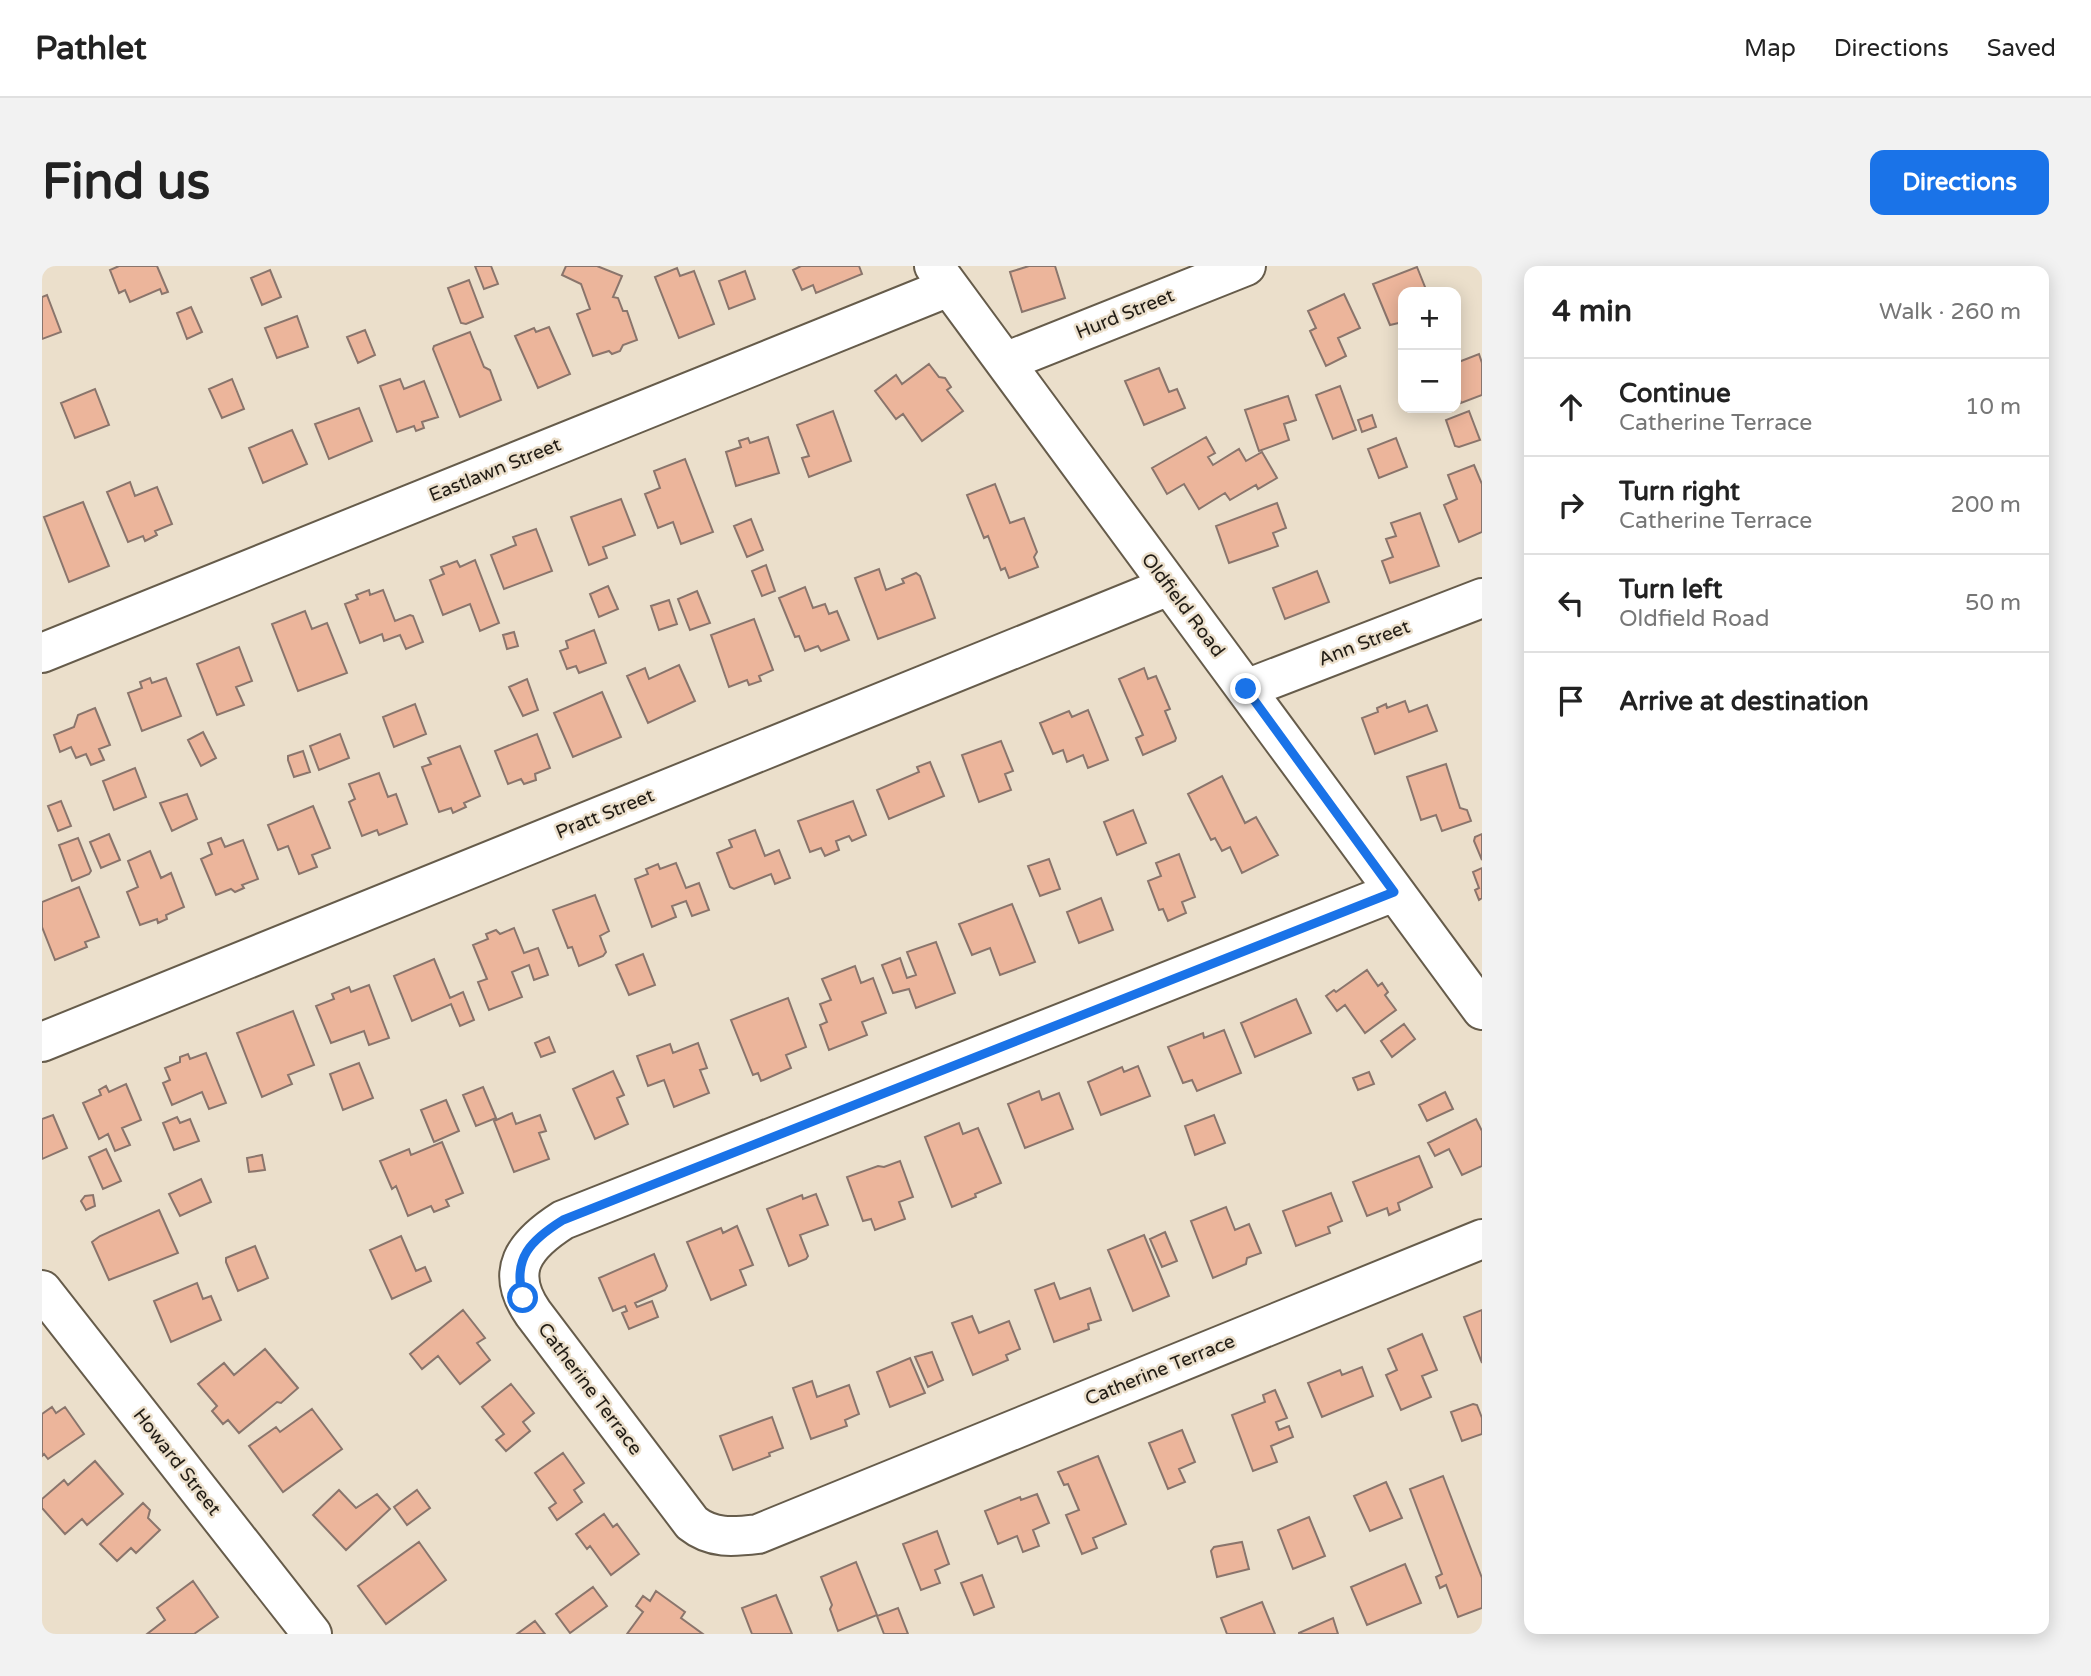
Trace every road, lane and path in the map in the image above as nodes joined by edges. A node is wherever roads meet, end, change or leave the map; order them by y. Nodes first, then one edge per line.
1 (1246, 266) edge
2 (941, 276) edge
3 (1005, 362) junction
4 (1169, 586) junction
5 (1482, 598) edge
6 (42, 653) edge
7 (1246, 689) junction
8 (1394, 892) junction
9 (1478, 996) edge
10 (42, 1042) edge
11 (1482, 1239) edge
12 (42, 1290) edge
13 (312, 1634) edge

1 - 3 street, Hurd Street
2 - 3 street, Oldfield Road
2 - 6 street, Eastlawn Street
3 - 4 street, Oldfield Road
4 - 7 street, Oldfield Road
4 - 10 street, Pratt Street
5 - 7 street, Ann Street
7 - 8 street, Oldfield Road
8 - 9 street, Oldfield Road
8 - 11 street, Catherine Terrace
12 - 13 street, Howard Street

